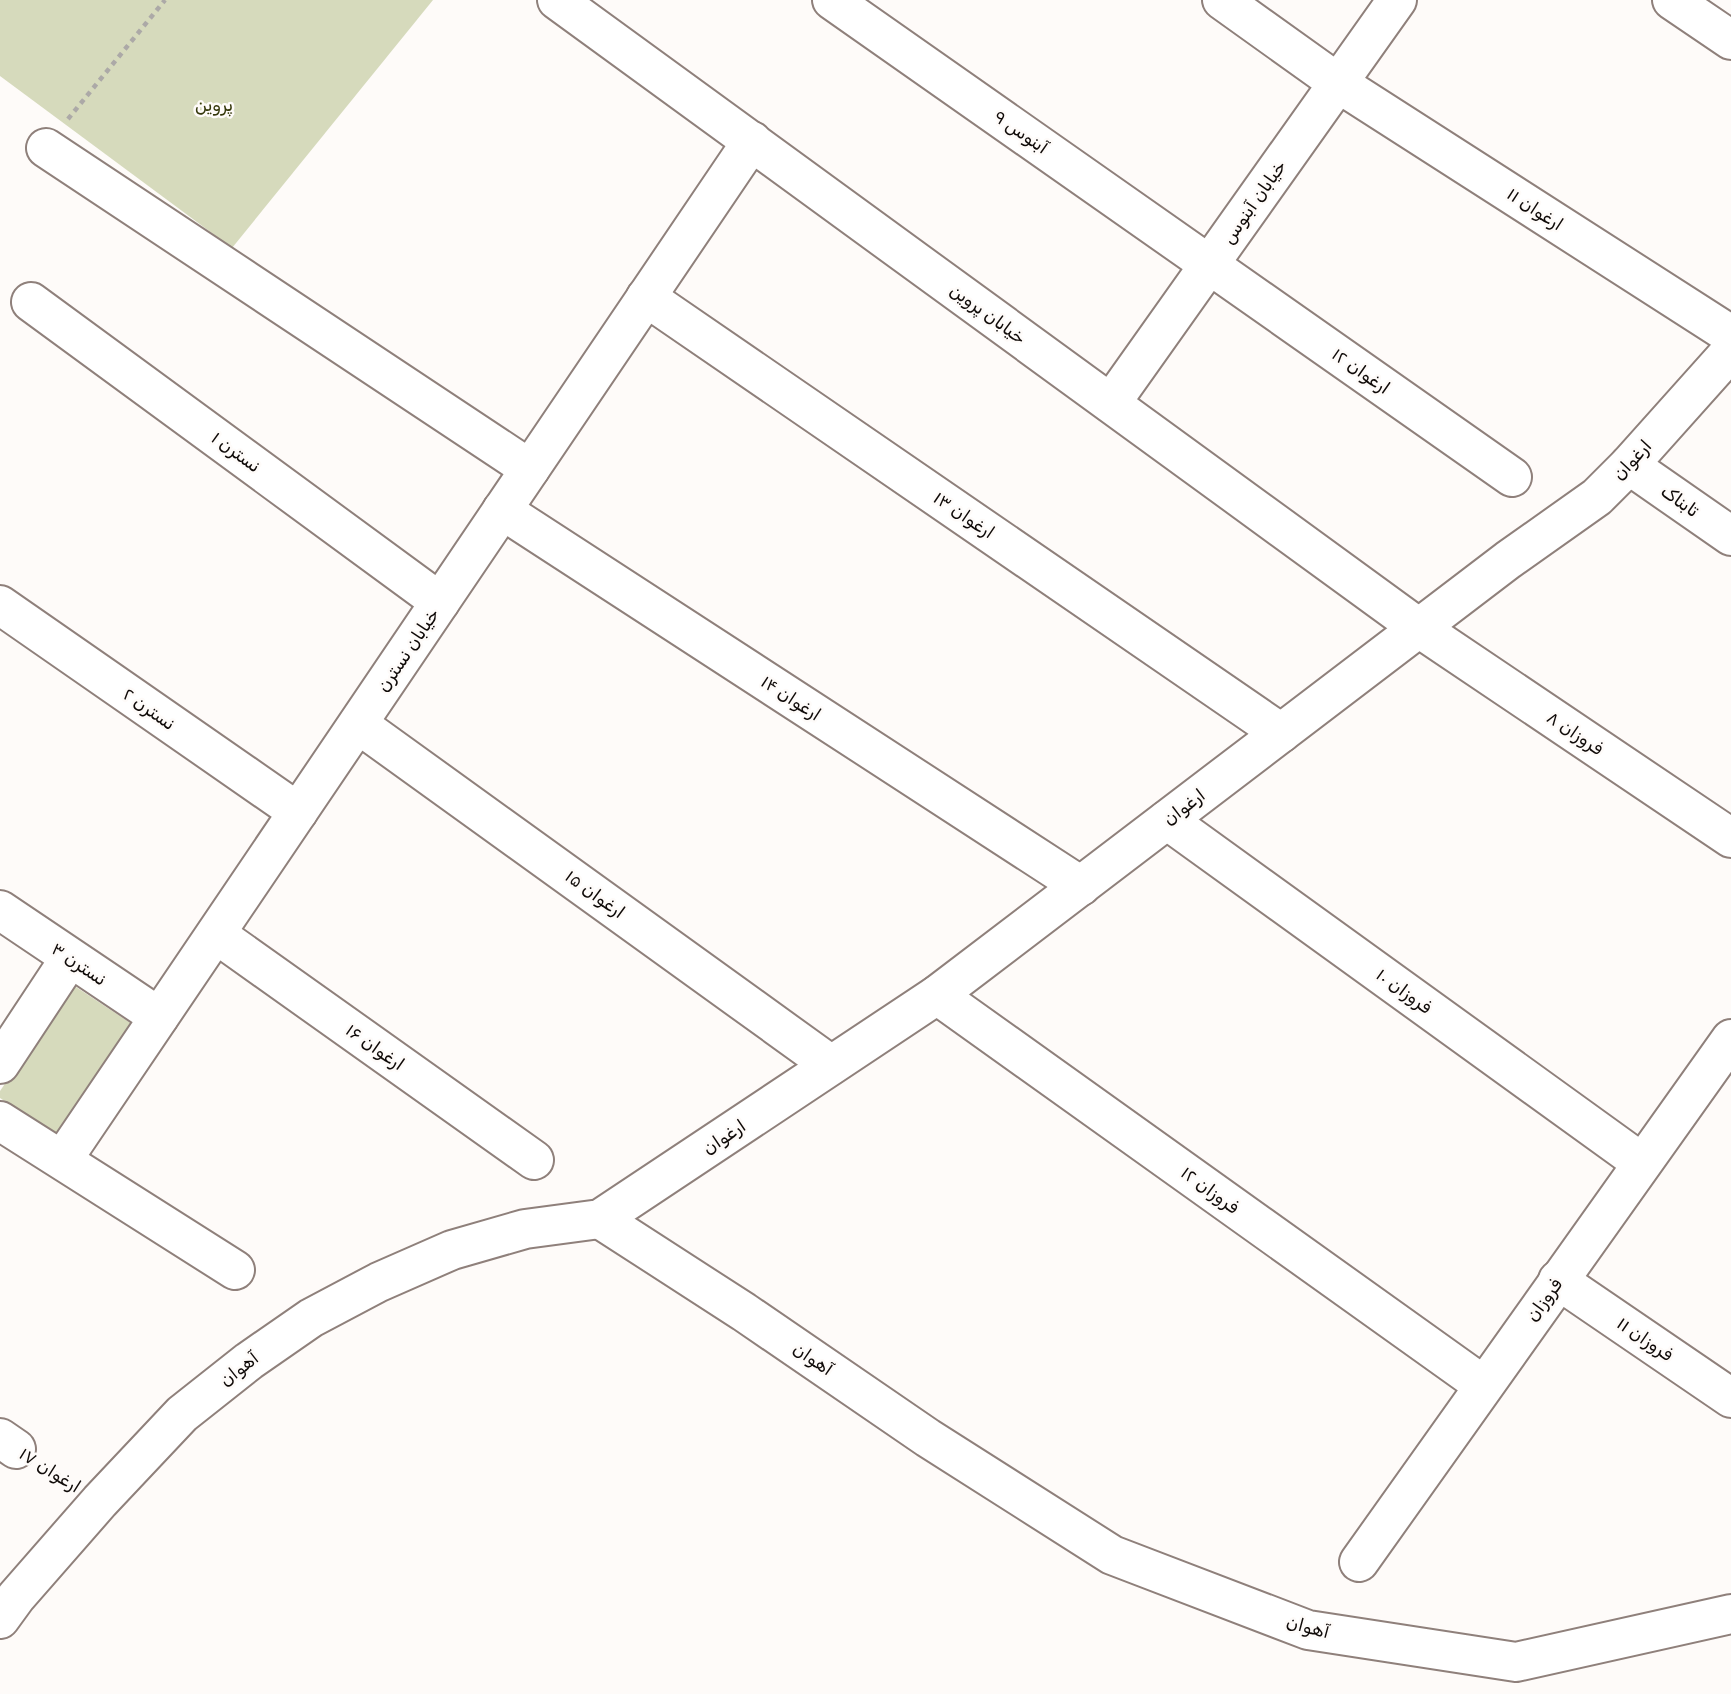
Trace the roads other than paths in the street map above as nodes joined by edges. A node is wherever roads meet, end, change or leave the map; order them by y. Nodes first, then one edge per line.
1 (558, 0) edge
2 (832, 0) edge
3 (1222, 0) edge
4 (1397, 0) edge
5 (1671, 0) edge
6 (1731, 40) edge
7 (1338, 83) junction
8 (55, 136) road end
9 (752, 141) junction
10 (1209, 264) junction
11 (646, 297) junction
12 (31, 302) dead end
13 (1731, 335) edge
14 (1731, 351) edge
15 (1111, 403) junction
16 (1629, 465) junction
17 (530, 469) junction
18 (1512, 477) dead end
19 (502, 510) junction
20 (1731, 537) edge
21 (440, 602) junction
22 (0, 605) edge
23 (1419, 628) junction
24 (358, 724) junction
25 (1281, 733) junction
26 (298, 812) junction
27 (1167, 820) junction
28 (1731, 838) edge
29 (1081, 886) junction
30 (0, 910) edge
31 (216, 934) junction
32 (70, 958) junction
33 (937, 995) junction
34 (159, 1017) junction
35 (1728, 1048) edge
36 (0, 1064) edge
37 (831, 1065) junction
38 (0, 1121) edge
39 (63, 1159) junction
40 (534, 1160) dead end
41 (1642, 1163) junction
42 (600, 1219) junction
43 (235, 1270) dead end
44 (1558, 1280) junction
45 (1483, 1385) junction
46 (1731, 1398) edge
47 (1359, 1562) dead end
48 (1731, 1614) edge
49 (0, 1619) edge

1 - 9 street, خیابان پروین
2 - 10 street, آبنوس ۹
3 - 7 street, ارغوان ۱۱
4 - 7 street, خیابان آبنوس
5 - 6 street
7 - 10 street, خیابان آبنوس
7 - 13 street, ارغوان ۱۱
8 - 17 street
9 - 11 street, خیابان نسترن
9 - 15 street, خیابان پروین
10 - 15 street, خیابان آبنوس
10 - 18 street, ارغوان ۱۲
11 - 17 street, خیابان نسترن
11 - 25 street, ارغوان ۱۳
12 - 21 street, نسترن ۱
14 - 16 street, ارغوان
15 - 23 street, خیابان پروین
16 - 20 street, تابناک
16 - 23 street, ارغوان
17 - 19 street, خیابان نسترن
19 - 21 street, خیابان نسترن
19 - 29 street, ارغوان ۱۴
21 - 24 street, خیابان نسترن
22 - 26 street, نسترن ۲
23 - 25 street, ارغوان
23 - 28 street, فروزان ۸
24 - 26 street, خیابان نسترن
24 - 37 street, ارغوان ۱۵
25 - 27 street, ارغوان
26 - 31 street, خیابان نسترن
27 - 29 street, ارغوان
27 - 41 street, فروزان ۱۰
29 - 33 street, ارغوان
30 - 32 street, نسترن ۳
31 - 34 street, خیابان نسترن
31 - 40 street, ارغوان ۱۶
32 - 34 street, نسترن ۳
32 - 36 street
33 - 37 street, ارغوان
33 - 45 street, فروزان ۱۲
34 - 39 street, خیابان نسترن
35 - 41 street, فروزان
37 - 42 street, ارغوان
38 - 39 street
39 - 43 street
41 - 44 street, فروزان
42 - 48 street, آهوان
42 - 49 street, آهوان
44 - 45 street, فروزان
44 - 46 street, فروزان ۱۱
45 - 47 street, فروزان

